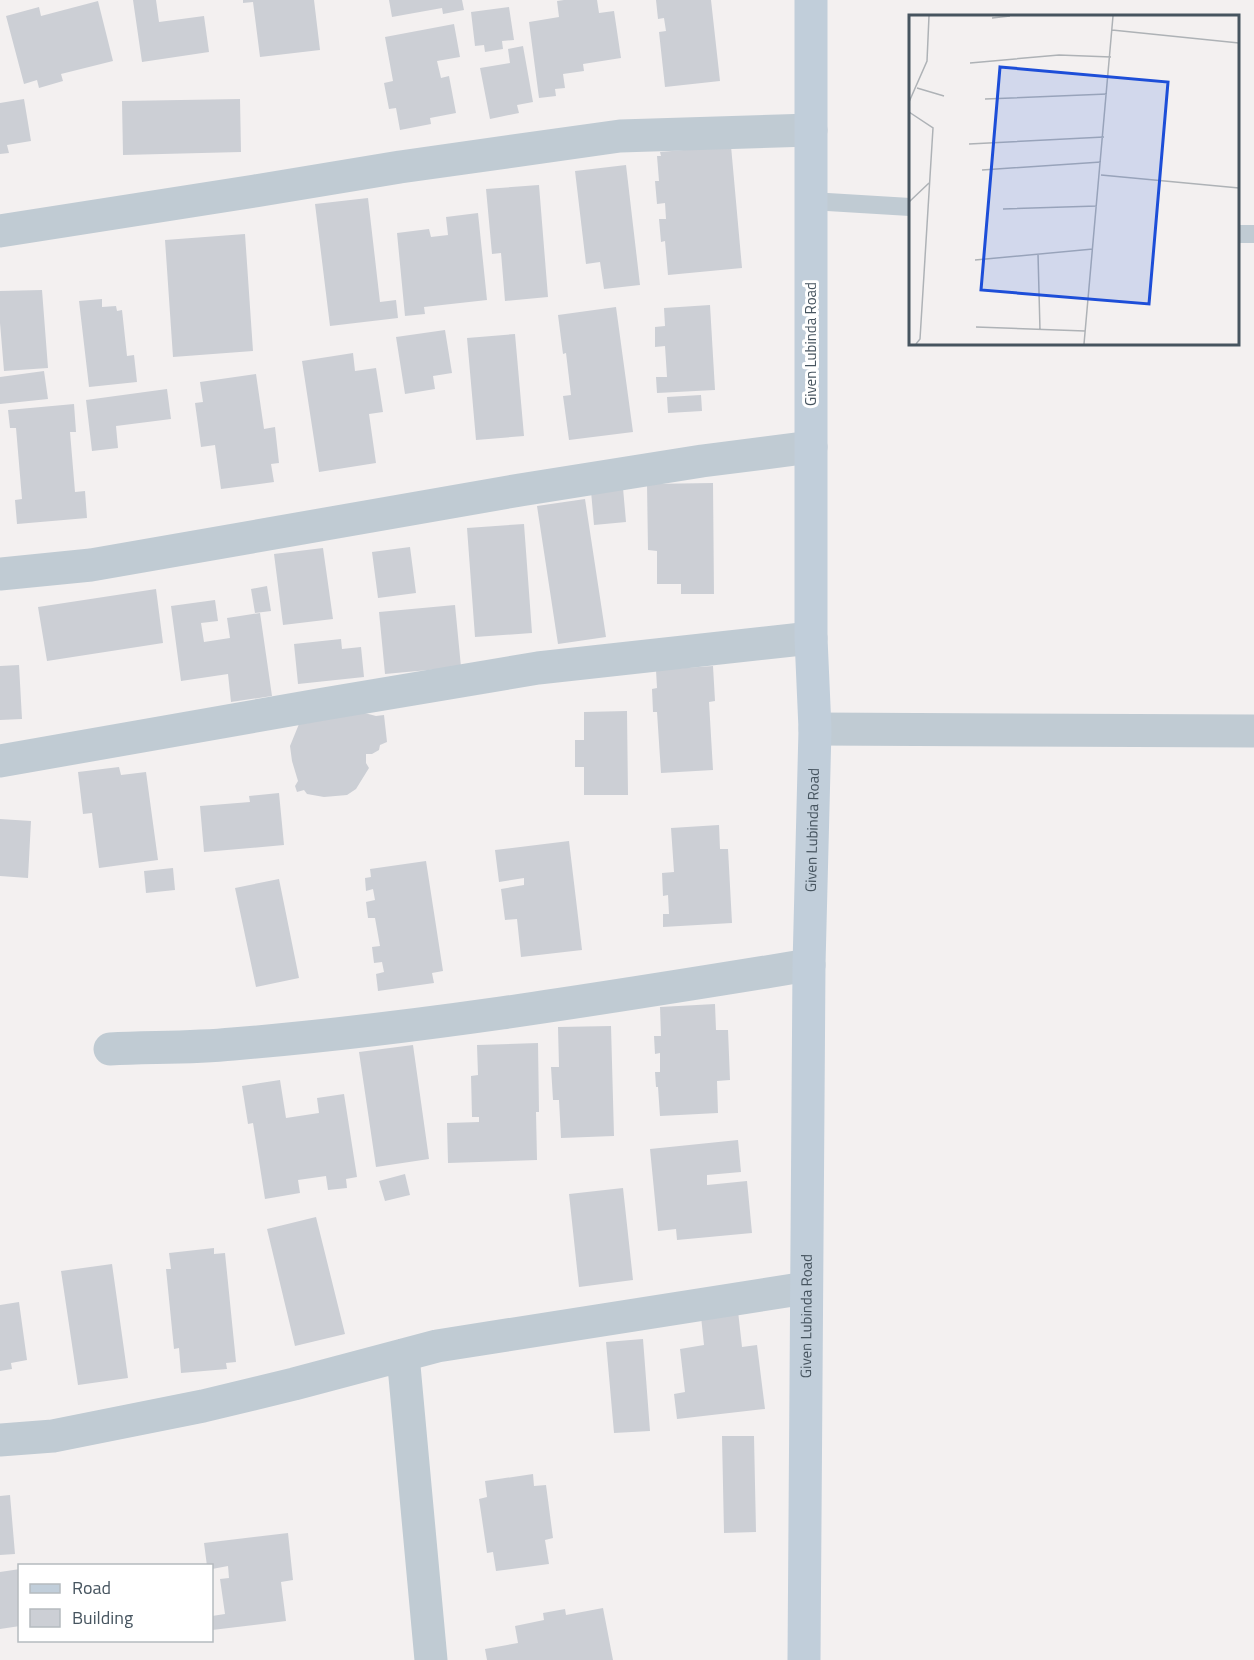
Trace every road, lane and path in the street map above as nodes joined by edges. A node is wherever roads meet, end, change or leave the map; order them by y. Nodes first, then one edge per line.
1 (811, 0) edge
2 (811, 130) junction
3 (811, 201) junction
4 (909, 207) edge
5 (0, 231) edge
6 (811, 447) junction
7 (0, 574) edge
8 (811, 638) junction
9 (815, 729) junction
10 (1254, 731) edge
11 (0, 761) edge
12 (809, 965) junction
13 (110, 1049) dead end
14 (806, 1288) junction
15 (403, 1355) junction
16 (0, 1440) edge
17 (431, 1660) edge
18 (804, 1660) edge

1 - 2 street, Given Lubinda Road
2 - 3 street, Given Lubinda Road
2 - 5 street
3 - 4 lane
3 - 6 street, Given Lubinda Road
6 - 7 street
6 - 8 street, Given Lubinda Road
8 - 9 street, Given Lubinda Road
8 - 11 street
9 - 10 street
9 - 12 street, Given Lubinda Road
12 - 13 street
12 - 14 street, Given Lubinda Road
14 - 15 street
14 - 18 street, Given Lubinda Road
15 - 16 street
15 - 17 street

